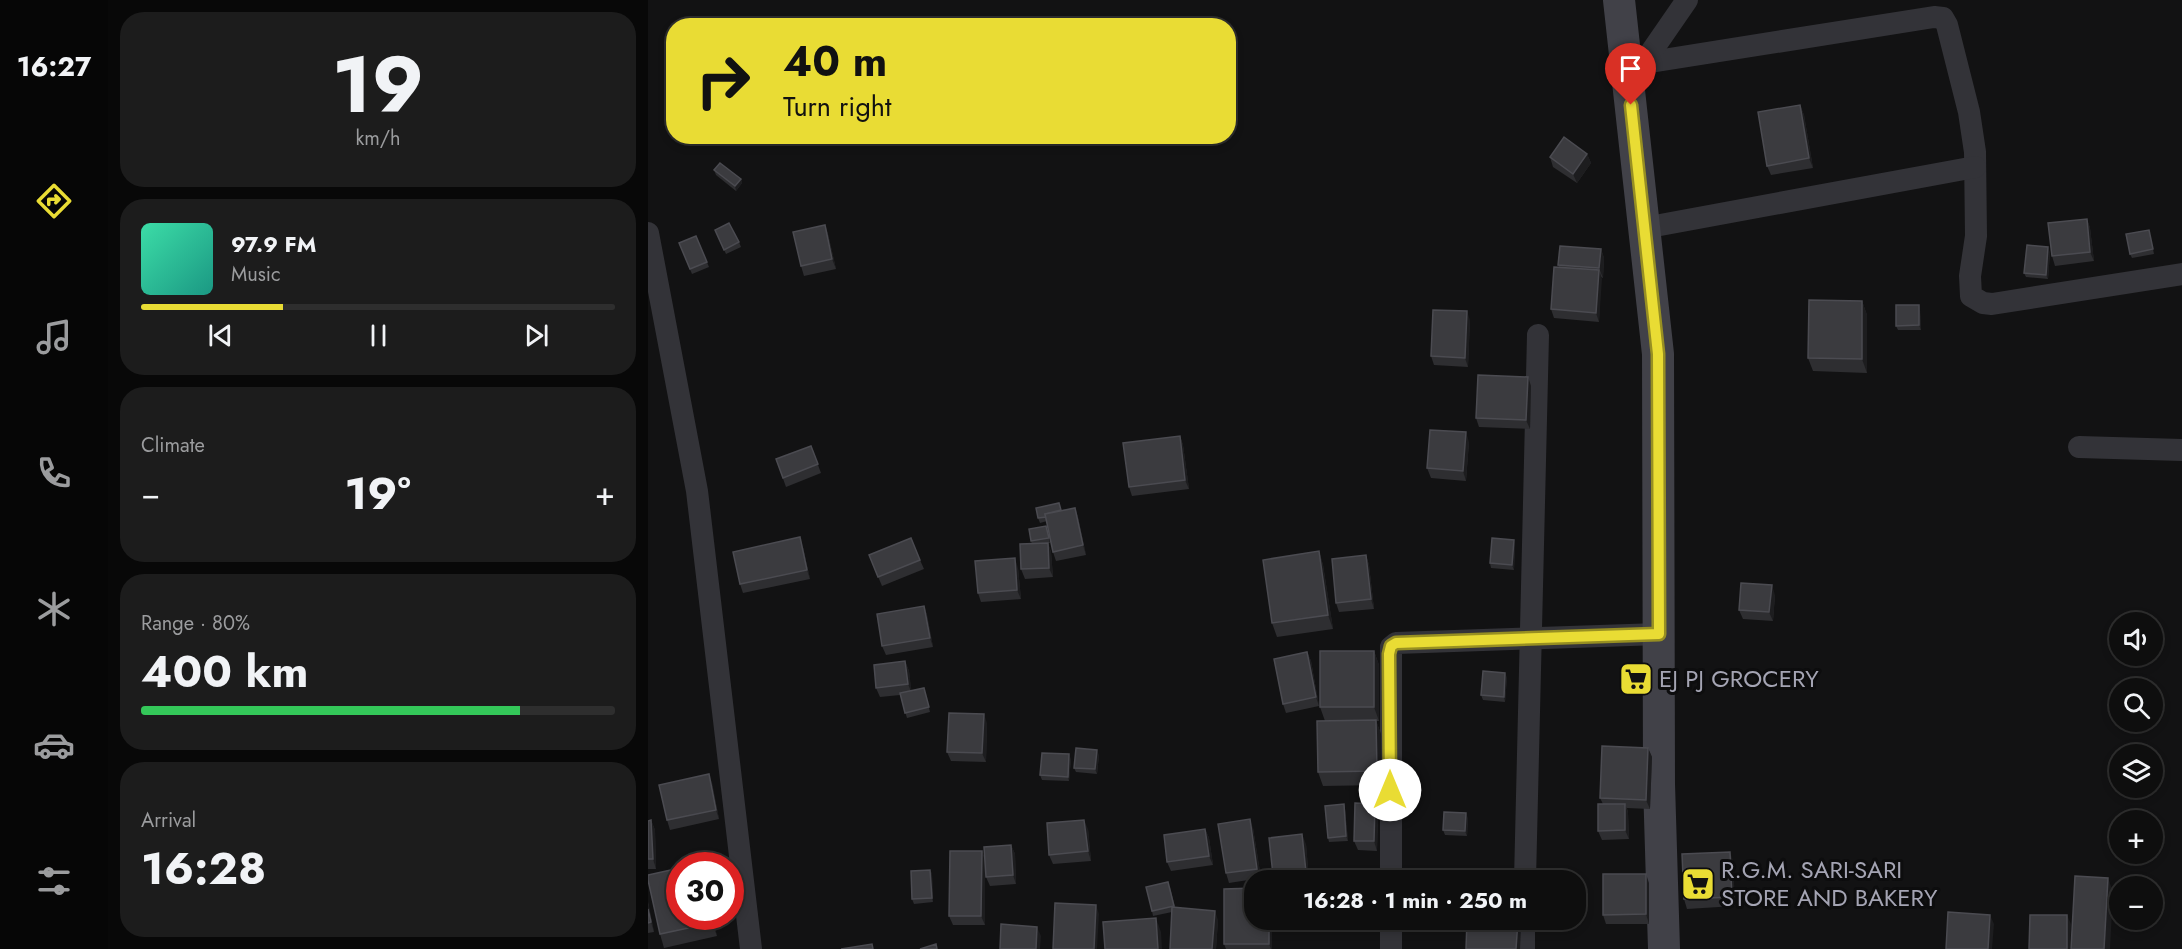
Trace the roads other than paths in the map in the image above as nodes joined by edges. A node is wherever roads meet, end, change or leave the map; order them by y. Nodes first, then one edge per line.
1 (1619, 0) edge
2 (1687, 0) edge
3 (1636, 73) junction
4 (1975, 167) junction
5 (1644, 228) junction
6 (648, 232) edge
7 (2182, 274) edge
8 (1538, 335) dead end
9 (2079, 447) dead end
10 (2182, 450) edge
11 (1659, 634) junction
12 (1529, 640) junction
13 (1391, 870) edge
14 (1525, 870) edge
15 (1391, 930) edge
16 (1524, 930) edge
17 (751, 949) edge
18 (1391, 949) edge
19 (1524, 949) edge
20 (1664, 949) edge

1 - 3 street
2 - 3 street
3 - 4 street
3 - 5 street
4 - 5 street
4 - 7 street
5 - 11 street
6 - 17 street
8 - 12 street
9 - 10 street
11 - 12 street
11 - 20 street
12 - 13 street
12 - 14 street
15 - 18 street
16 - 19 street

